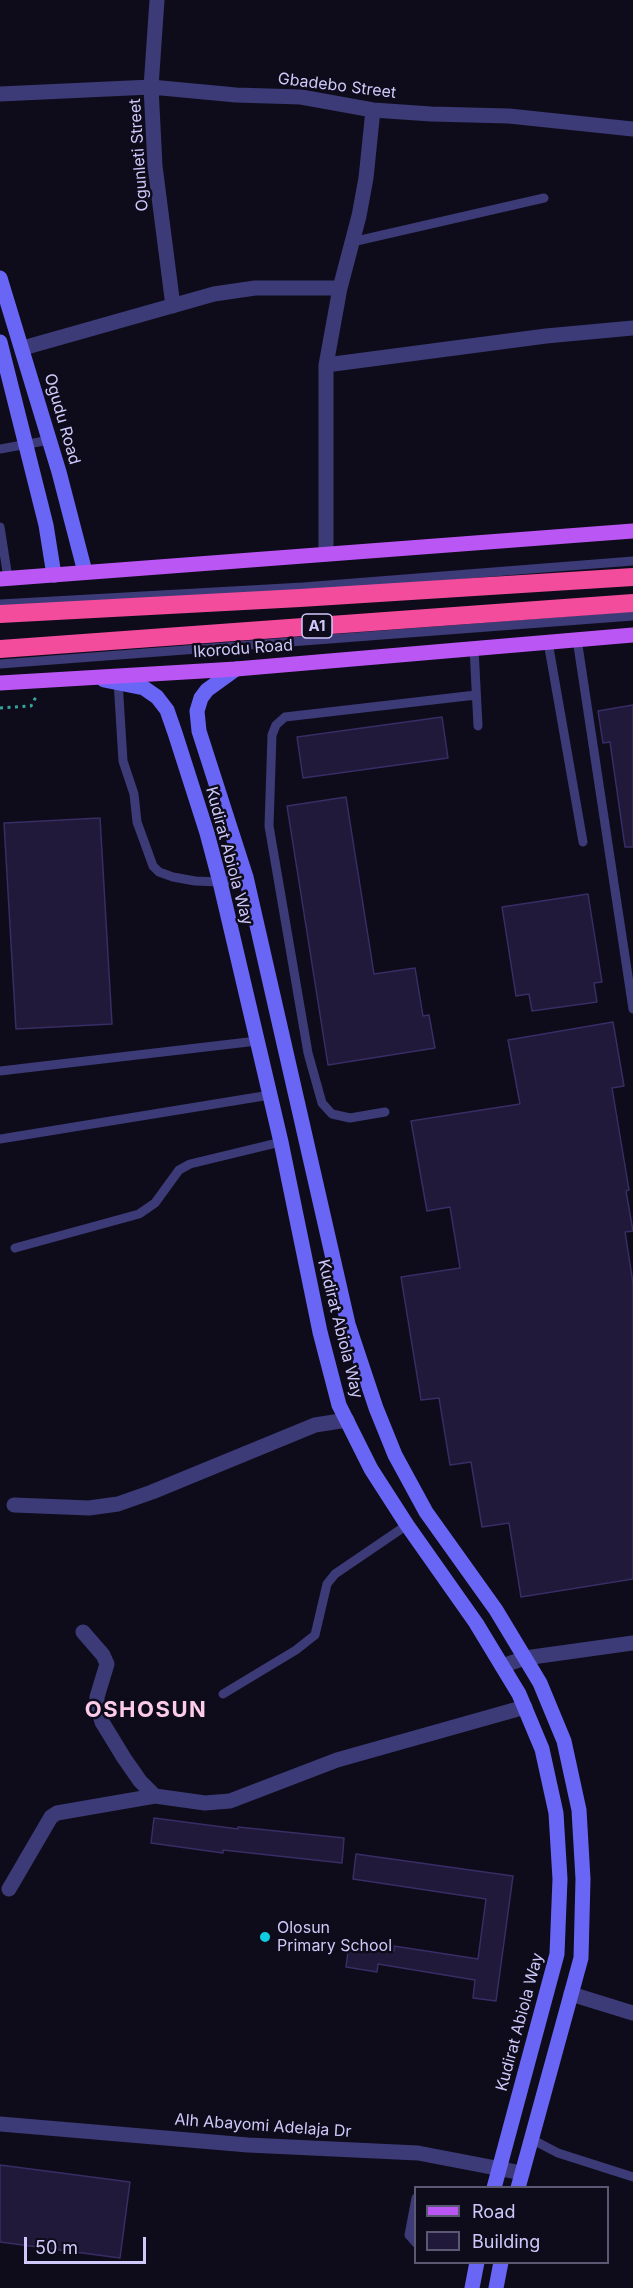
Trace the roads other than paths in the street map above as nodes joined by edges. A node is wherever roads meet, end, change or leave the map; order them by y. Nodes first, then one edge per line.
1 (157, 0) edge
2 (152, 87) junction
3 (0, 94) edge
4 (373, 110) junction
5 (633, 129) edge
6 (544, 198) dead end
7 (352, 242) junction
8 (0, 278) edge
9 (340, 288) junction
10 (173, 306) junction
11 (633, 327) edge
12 (0, 342) edge
13 (23, 348) junction
14 (326, 365) junction
15 (4, 374) edge
16 (50, 440) junction
17 (27, 444) junction
18 (0, 449) edge
19 (0, 527) edge
20 (633, 531) edge
21 (326, 554) junction
22 (633, 561) edge
23 (85, 573) junction
24 (54, 575) junction
25 (633, 577) edge
26 (4, 578) edge
27 (633, 603) edge
28 (0, 604) edge
29 (0, 614) edge
30 (633, 616) edge
31 (633, 635) edge
32 (578, 639) junction
33 (548, 642) junction
34 (474, 648) junction
35 (0, 649) edge
36 (0, 664) edge
37 (236, 669) junction
38 (78, 678) junction
39 (118, 681) junction
40 (0, 683) edge
41 (476, 696) junction
42 (478, 726) dead end
43 (583, 842) dead end
44 (246, 877) junction
45 (220, 882) junction
46 (633, 1009) edge
47 (257, 1041) junction
48 (0, 1071) edge
49 (270, 1095) junction
50 (385, 1112) dead end
51 (0, 1138) edge
52 (280, 1142) junction
53 (15, 1248) dead end
54 (347, 1420) junction
55 (14, 1505) dead end
56 (407, 1525) junction
57 (83, 1632) dead end
58 (633, 1642) edge
59 (525, 1658) junction
60 (502, 1666) junction
61 (223, 1695) dead end
62 (525, 1707) junction
63 (155, 1796) junction
64 (9, 1889) dead end
65 (570, 1994) junction
66 (633, 2013) edge
67 (0, 2124) edge
68 (531, 2139) junction
69 (499, 2168) junction
70 (633, 2177) edge
71 (520, 2180) edge
72 (494, 2186) edge
73 (414, 2209) edge
74 (414, 2241) edge
75 (477, 2264) edge
76 (501, 2264) edge
77 (472, 2288) edge
78 (496, 2288) edge

1 - 2 street, Ogunleti Street
2 - 3 street, Gbadebo Street
2 - 4 street, Gbadebo Street
2 - 10 street, Ogunleti Street
4 - 5 street, Gbadebo Street
4 - 7 street
6 - 7 lane
7 - 9 street
8 - 13 main road, Ogudu Road
9 - 10 street
9 - 14 street
10 - 13 street
11 - 14 street
12 - 15 main road
13 - 16 main road, Ogudu Road
14 - 21 street
15 - 17 main road
16 - 17 lane
16 - 23 main road, Ogudu Road
17 - 18 lane
17 - 24 main road
19 - 26 lane
20 - 21 main road
21 - 23 main road
22 - 28 lane
23 - 24 main road
24 - 26 main road
25 - 29 highway, A1
27 - 35 highway, Ikorodu Road / A1
30 - 36 lane
31 - 32 main road, Ikorodu Road
32 - 33 main road, Ikorodu Road
32 - 46 lane
33 - 34 main road, Ikorodu Road
33 - 43 lane
34 - 37 main road, Ikorodu Road
34 - 41 lane
37 - 38 main road, Ikorodu Road
37 - 44 main road, Kudirat Abiola Way
38 - 39 main road, Kudirat Abiola Way
38 - 40 main road, Ikorodu Road
39 - 45 main road, Kudirat Abiola Way
39 - 45 lane
41 - 42 lane
41 - 50 lane
44 - 45 lane
44 - 59 main road, Kudirat Abiola Way
45 - 47 main road, Kudirat Abiola Way
47 - 48 lane
47 - 49 main road, Kudirat Abiola Way
49 - 51 lane
49 - 52 main road, Kudirat Abiola Way
52 - 53 lane
52 - 54 main road, Kudirat Abiola Way
54 - 55 street
54 - 56 main road, Kudirat Abiola Way
56 - 60 main road, Kudirat Abiola Way
56 - 61 lane
57 - 63 street
58 - 59 street
59 - 60 street
59 - 65 main road, Kudirat Abiola Way
60 - 62 main road, Kudirat Abiola Way
62 - 63 street
62 - 69 main road, Kudirat Abiola Way
63 - 64 street
65 - 66 street
65 - 68 main road, Kudirat Abiola Way
67 - 69 street, Alh Abayomi Adelaja Dr
68 - 70 lane
68 - 71 main road, Kudirat Abiola Way
69 - 71 street, Alh Abayomi Adelaja Dr
69 - 72 main road, Kudirat Abiola Way
73 - 74 lane
75 - 77 main road
76 - 78 main road

